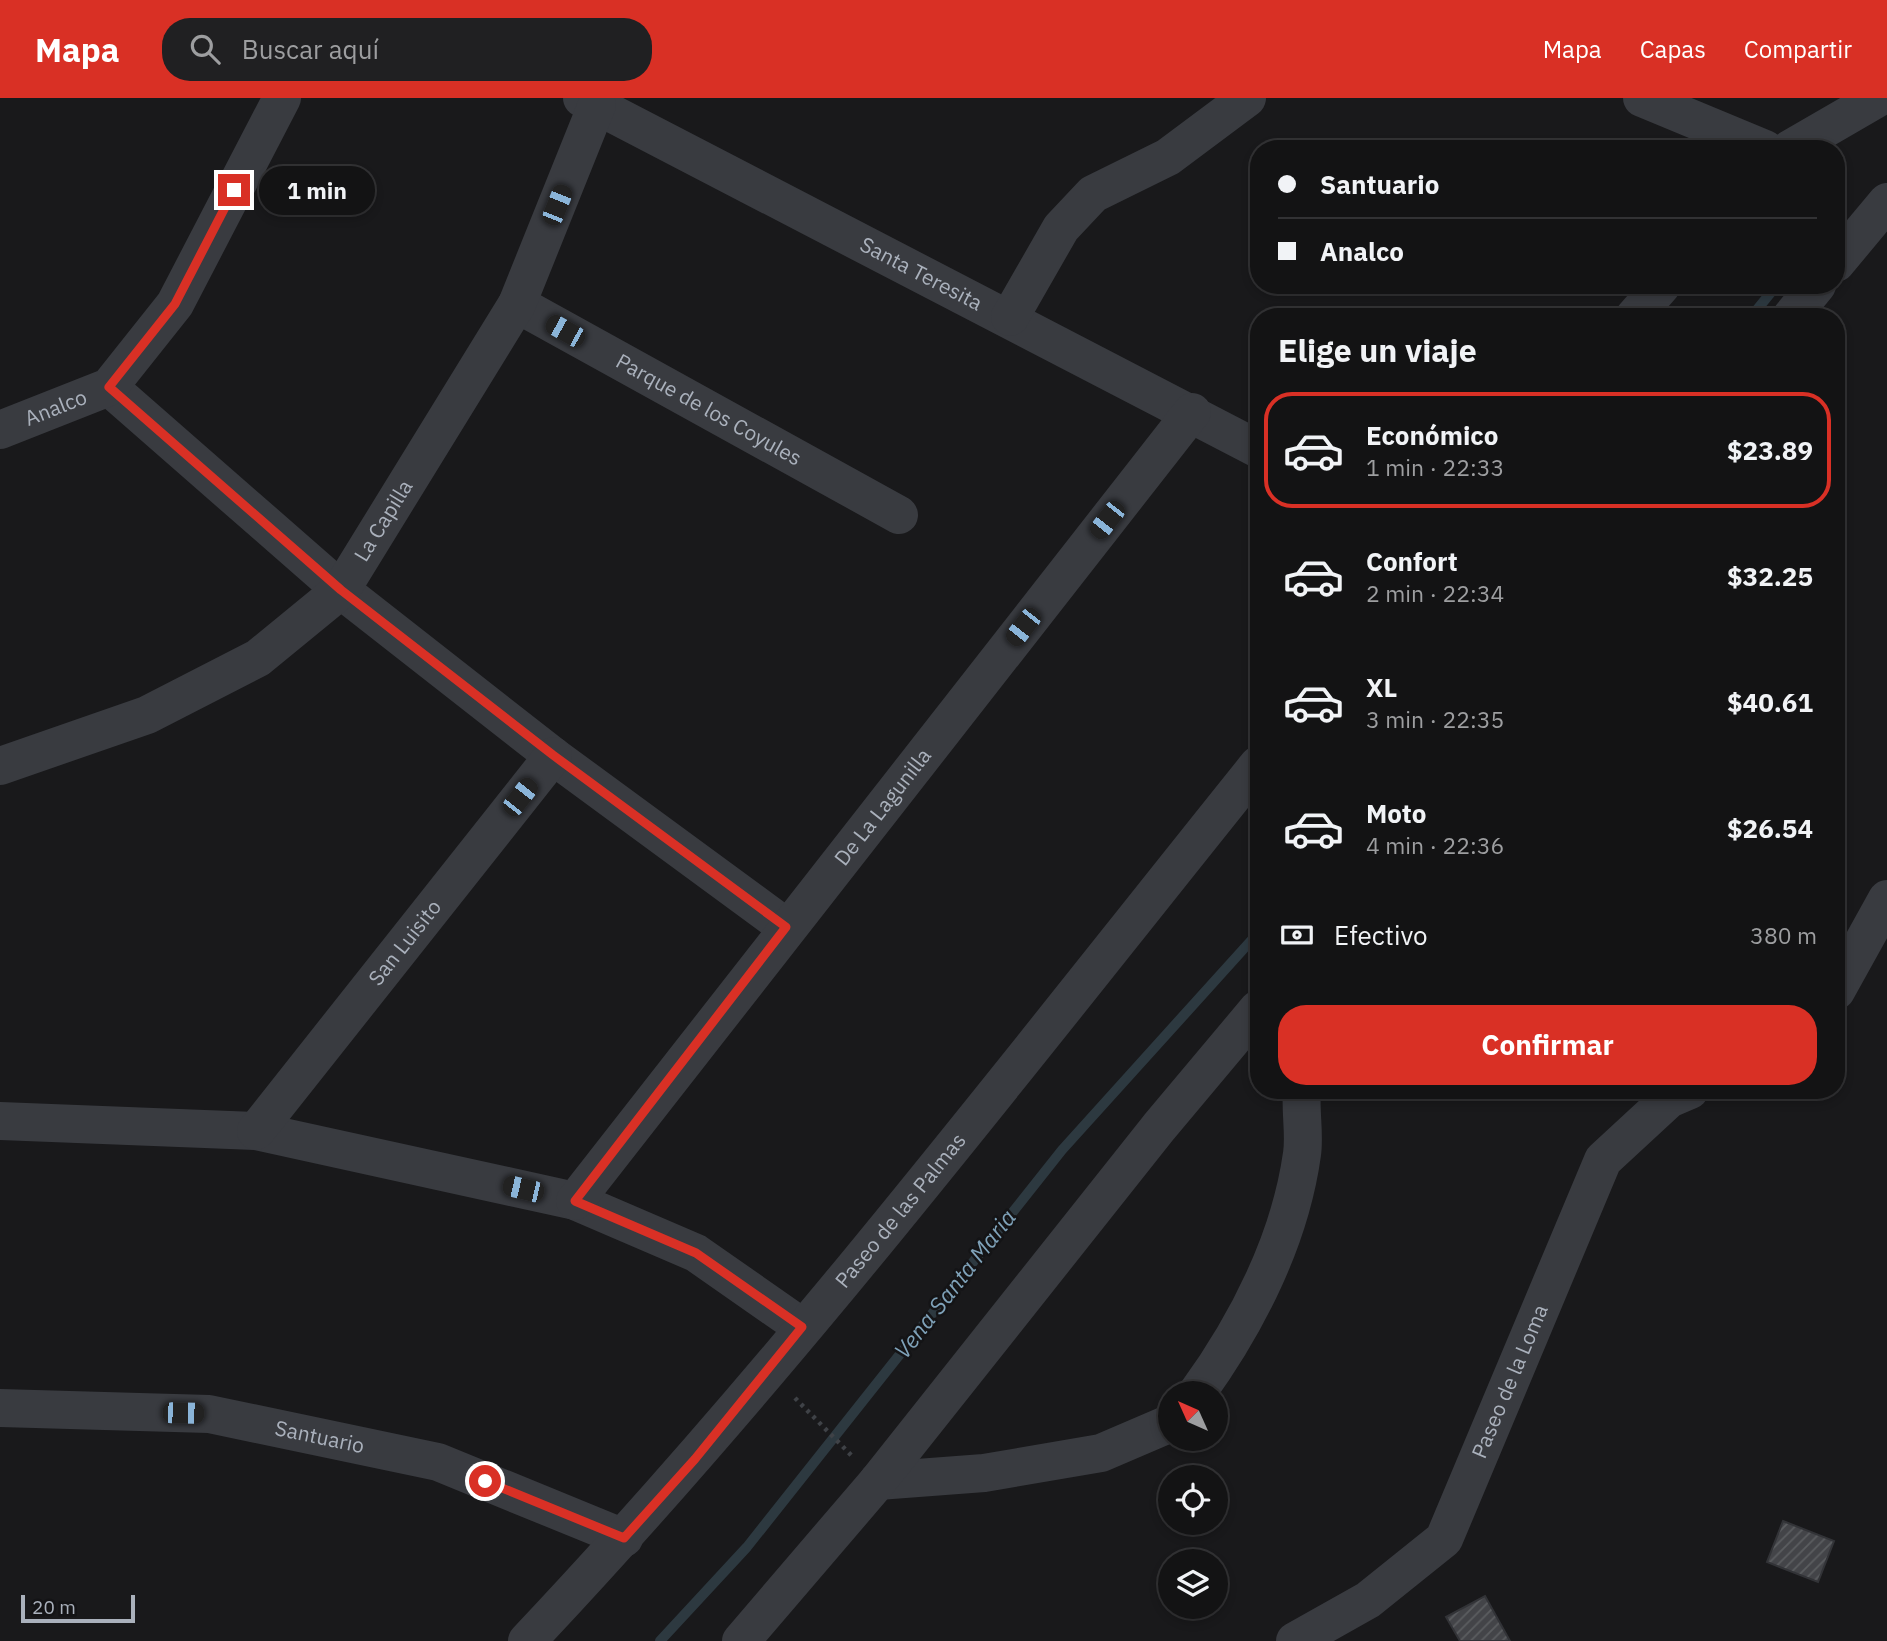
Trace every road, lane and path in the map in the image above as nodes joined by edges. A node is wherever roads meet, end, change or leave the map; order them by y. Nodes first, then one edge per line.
1 (282, 98) edge
2 (1247, 98) edge
3 (1642, 98) edge
4 (1878, 98) edge
5 (589, 102) edge
6 (1743, 140) edge
7 (1806, 140) edge
8 (1887, 202) edge
9 (1845, 252) edge
10 (1654, 294) edge
11 (1810, 294) edge
12 (517, 304) junction
13 (1642, 308) edge
14 (1799, 308) edge
15 (1010, 317) junction
16 (109, 387) junction
17 (1192, 412) junction
18 (0, 430) edge
19 (1250, 445) edge
20 (899, 515) dead end
21 (341, 590) junction
22 (553, 755) junction
23 (0, 766) edge
24 (1250, 775) edge
25 (1887, 899) edge
26 (786, 927) junction
27 (1845, 975) edge
28 (1250, 1019) edge
29 (1302, 1099) edge
30 (1671, 1099) edge
31 (0, 1121) edge
32 (256, 1131) junction
33 (575, 1201) junction
34 (802, 1327) junction
35 (1206, 1381) edge
36 (794, 1399) dead end
37 (0, 1409) edge
38 (1158, 1429) edge
39 (867, 1471) junction
40 (624, 1538) junction
41 (527, 1641) edge
42 (741, 1641) edge
43 (1295, 1641) edge

1 - 16 street, Analco
2 - 15 street
3 - 6 street
4 - 7 street
5 - 12 street, La Capilla
5 - 15 street, Santa Teresita
8 - 9 street
10 - 13 street
11 - 14 street
12 - 20 street, Parque de los Coyules
12 - 21 street, La Capilla
15 - 17 street, Santa Teresita
16 - 18 street, Analco
16 - 21 street
17 - 19 street, Santa Teresita
17 - 26 street, De La Lagunilla
21 - 22 street
21 - 23 street, La Capilla
22 - 26 street
22 - 32 street, San Luisito
24 - 34 street, Paseo de las Palmas
25 - 27 street
26 - 33 street, De La Lagunilla
28 - 39 street
29 - 35 street
30 - 43 street, Paseo de la Loma
31 - 32 street
32 - 33 street
33 - 34 street
34 - 40 street, Paseo de las Palmas
36 - 39 path
37 - 40 street, Santuario
38 - 39 street
39 - 42 street
40 - 41 street, Paseo de las Palmas

